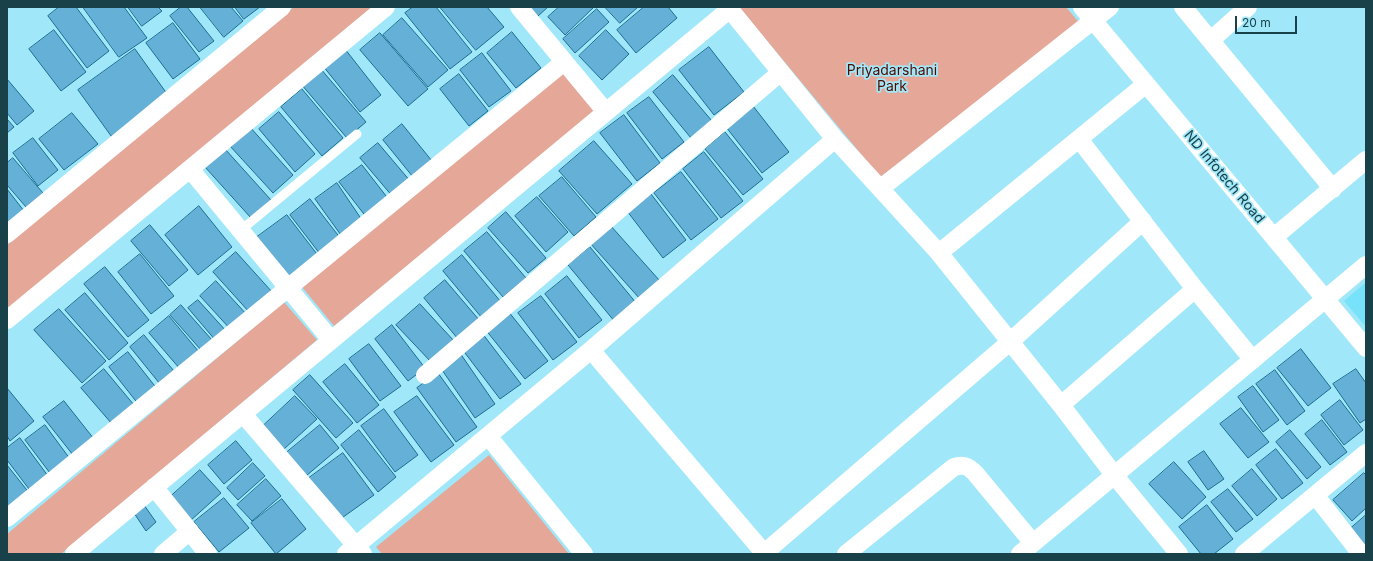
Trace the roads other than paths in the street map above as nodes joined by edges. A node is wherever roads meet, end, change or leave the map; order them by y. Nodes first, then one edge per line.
1 (282, 7) edge
2 (386, 7) edge
3 (519, 7) edge
4 (1082, 7) edge
5 (1110, 7) edge
6 (1183, 7) edge
7 (1248, 7) edge
8 (729, 8) edge
9 (1094, 21) junction
10 (1211, 40) junction
11 (564, 62) junction
12 (781, 72) junction
13 (1146, 84) junction
14 (606, 112) junction
15 (357, 134) dead end
16 (835, 138) junction
17 (1080, 138) junction
18 (1366, 160) edge
19 (190, 169) junction
20 (881, 188) junction
21 (1333, 189) junction
22 (1143, 222) junction
23 (241, 230) junction
24 (7, 234) edge
25 (1274, 237) junction
26 (940, 253) junction
27 (1366, 265) edge
28 (288, 288) junction
29 (1195, 289) junction
30 (1326, 299) junction
31 (7, 320) edge
32 (331, 340) junction
33 (1010, 341) junction
34 (1366, 348) edge
35 (591, 350) junction
36 (1253, 360) junction
37 (425, 374) dead end
38 (1061, 405) junction
39 (243, 414) junction
40 (488, 436) junction
41 (1366, 453) edge
42 (1114, 476) junction
43 (154, 487) junction
44 (1315, 495) junction
45 (7, 518) edge
46 (190, 531) junction
47 (1026, 549) edge
48 (355, 551) edge
49 (74, 554) edge
50 (162, 554) edge
51 (208, 554) edge
52 (584, 554) edge
53 (764, 554) edge
54 (846, 554) edge
55 (1179, 554) edge
56 (1244, 554) edge
57 (1361, 554) edge

1 - 24 street
2 - 19 street
3 - 11 street
4 - 9 street, ND Infotech Road
5 - 9 street
6 - 10 street
7 - 10 street
8 - 12 street
8 - 14 street
9 - 13 street, ND Infotech Road
9 - 20 street
10 - 21 street
11 - 14 street
11 - 28 street
12 - 16 street
12 - 37 street
13 - 17 street
13 - 25 street, ND Infotech Road
14 - 32 street
15 - 23 lane
16 - 20 street
16 - 35 street
17 - 22 street
17 - 26 street
18 - 21 street
19 - 23 street
19 - 31 street
20 - 26 street
21 - 25 street
22 - 29 street
22 - 33 street
23 - 28 street
25 - 30 street, ND Infotech Road
26 - 33 street
27 - 30 street
28 - 32 street
28 - 45 street
29 - 36 street
29 - 38 street
30 - 34 street, ND Infotech Road
30 - 36 street
32 - 39 street
33 - 38 street
33 - 53 street
35 - 40 street
35 - 53 street
36 - 42 street
38 - 42 street
39 - 43 street
39 - 48 street
40 - 48 street
40 - 52 street
41 - 44 street
42 - 47 street
42 - 55 street
43 - 46 street
43 - 49 street
44 - 56 street
44 - 57 street
46 - 50 street
46 - 51 street
47 - 54 street

